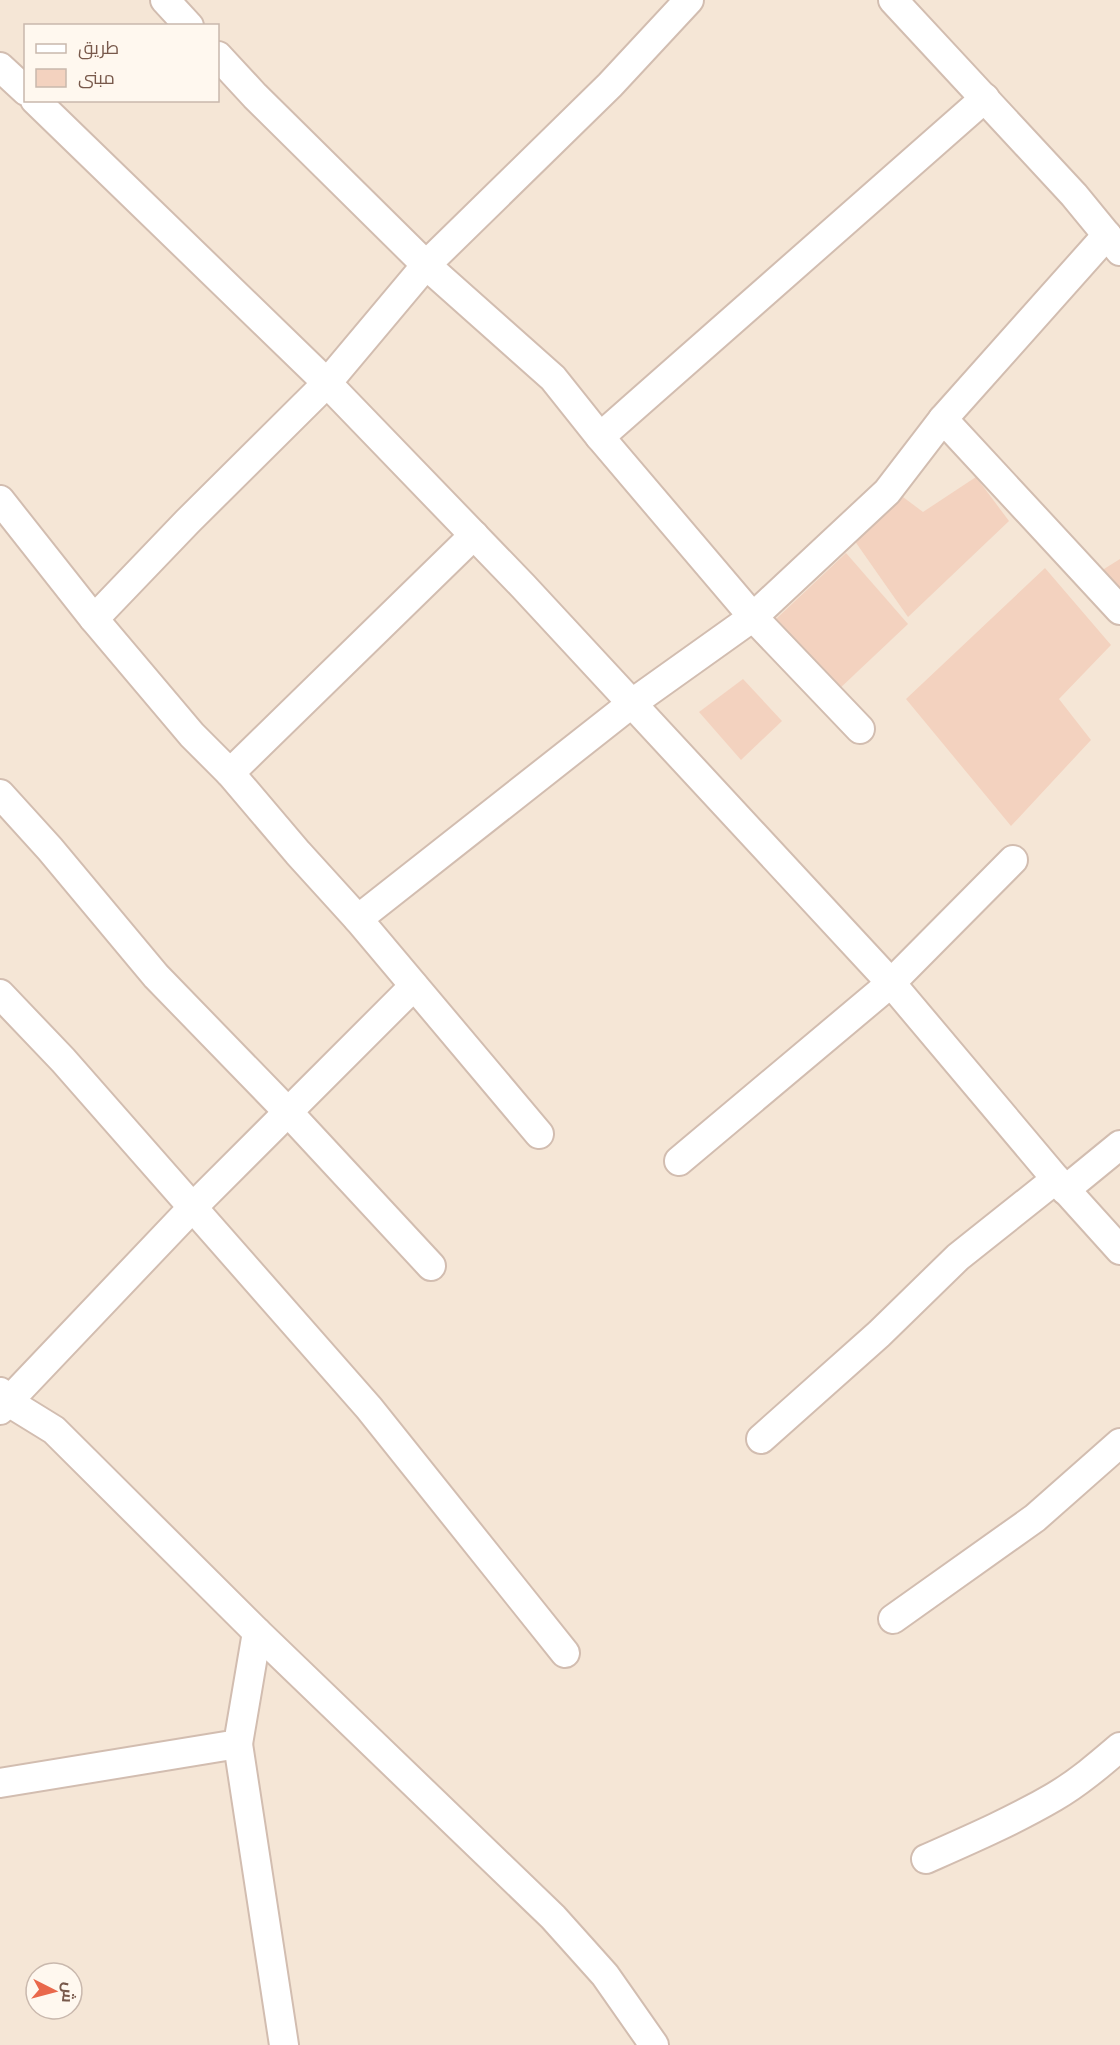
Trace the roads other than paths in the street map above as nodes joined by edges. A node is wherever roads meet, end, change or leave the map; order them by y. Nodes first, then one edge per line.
1 (165, 0) edge
2 (689, 0) edge
3 (893, 0) edge
4 (187, 24) edge
5 (219, 57) edge
6 (0, 67) edge
7 (24, 89) edge
8 (985, 98) junction
9 (37, 102) edge
10 (1114, 243) edge
11 (426, 265) junction
12 (327, 383) junction
13 (943, 419) junction
14 (600, 437) junction
15 (0, 500) edge
16 (474, 535) junction
17 (1120, 610) edge
18 (753, 616) junction
19 (94, 619) junction
20 (631, 704) junction
21 (860, 729) dead end
22 (230, 772) junction
23 (0, 794) edge
24 (1013, 860) dead end
25 (358, 919) junction
26 (891, 983) junction
27 (414, 986) junction
28 (0, 994) edge
29 (289, 1113) junction
30 (539, 1134) dead end
31 (1120, 1145) edge
32 (679, 1161) dead end
33 (1060, 1185) junction
34 (193, 1208) junction
35 (1120, 1250) edge
36 (431, 1266) dead end
37 (2, 1401) edge
38 (761, 1439) dead end
39 (1120, 1443) edge
40 (893, 1619) dead end
41 (257, 1632) junction
42 (565, 1653) dead end
43 (238, 1744) junction
44 (1120, 1748) edge
45 (0, 1784) edge
46 (926, 1859) dead end
47 (284, 2045) edge
48 (654, 2045) edge

1 - 4 street
2 - 11 street
3 - 8 street
5 - 11 street
6 - 7 street
8 - 10 street
8 - 14 street
9 - 12 street
10 - 13 street
11 - 12 street
11 - 14 street
12 - 16 street
12 - 19 street
13 - 17 street
13 - 18 street
14 - 18 street
15 - 19 street
16 - 20 street
16 - 22 street
18 - 20 street
18 - 21 street
19 - 22 street
20 - 25 street
20 - 26 street
22 - 25 street
23 - 29 street
24 - 26 street
25 - 27 street
26 - 32 street
26 - 33 street
27 - 29 street
27 - 30 street
28 - 34 street
29 - 34 street
29 - 36 street
31 - 33 street
33 - 35 street
33 - 38 street
34 - 37 street
34 - 42 street
37 - 41 street
39 - 40 street
41 - 43 street
41 - 48 street
43 - 45 street
43 - 47 street
44 - 46 street

